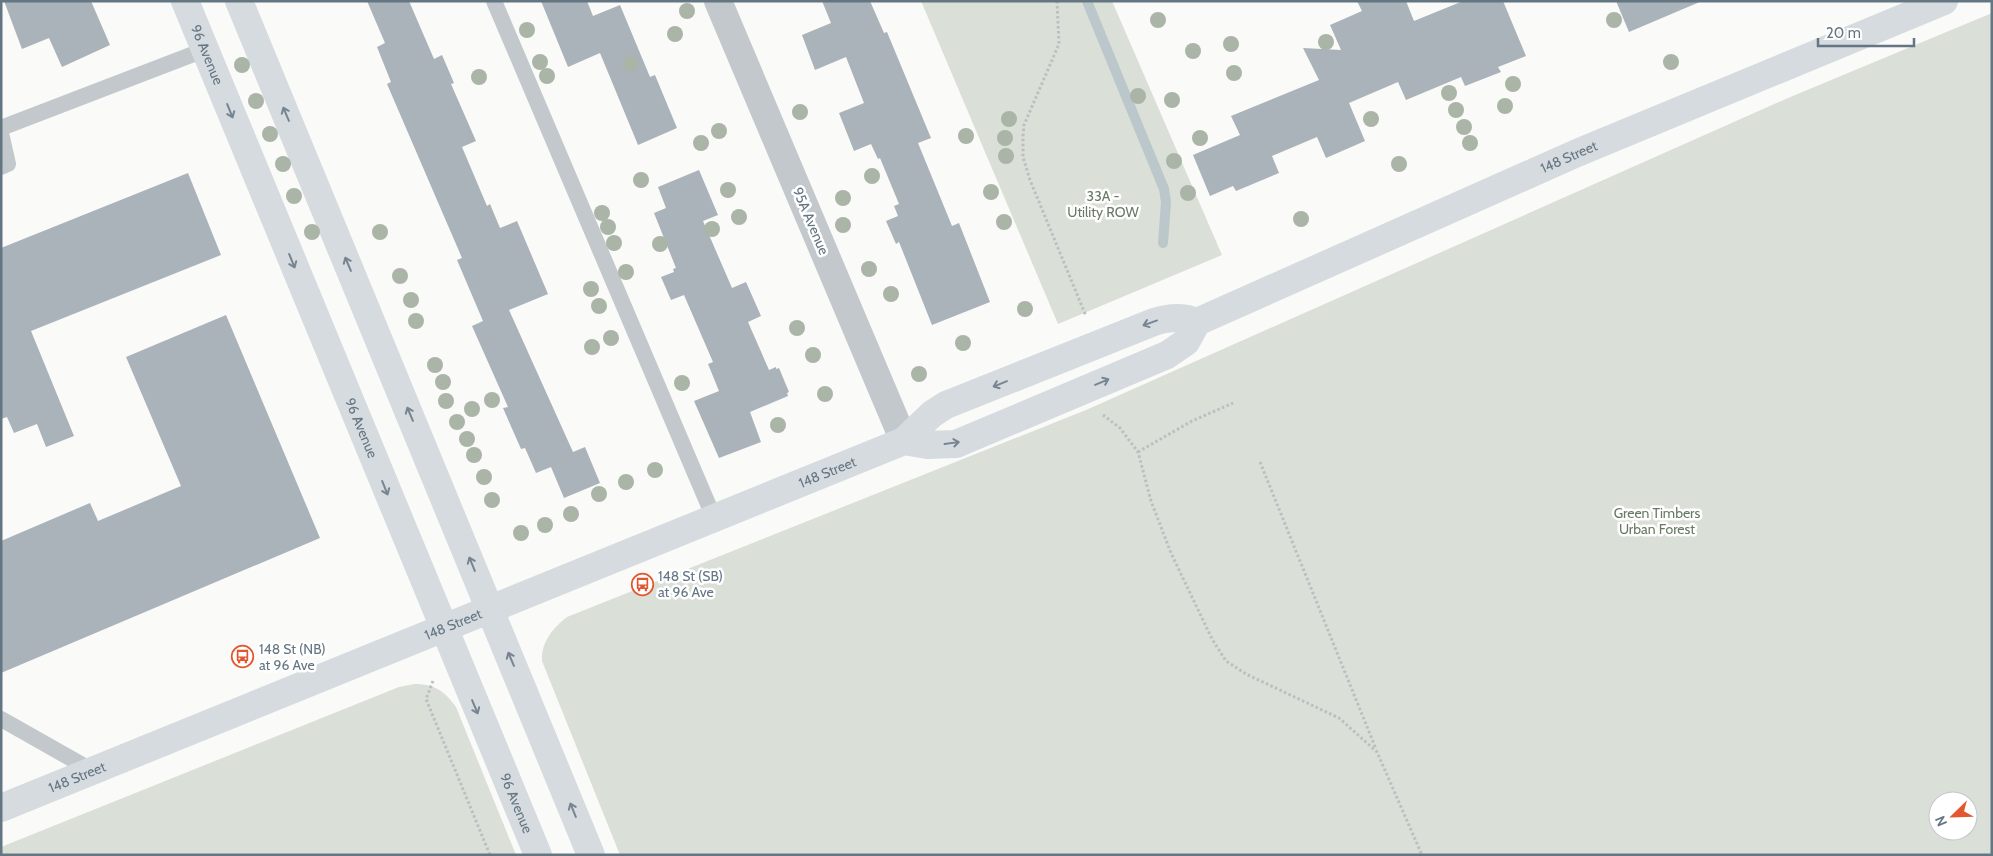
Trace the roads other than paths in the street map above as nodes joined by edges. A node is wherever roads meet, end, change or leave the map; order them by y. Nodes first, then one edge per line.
1 (185, 1) edge
2 (239, 1) edge
3 (494, 1) edge
4 (718, 1) edge
5 (1944, 1) edge
6 (204, 50) junction
7 (1, 128) edge
8 (1, 133) edge
9 (1, 167) edge
10 (1197, 322) junction
11 (904, 441) junction
12 (714, 518) junction
13 (491, 609) junction
14 (443, 629) junction
15 (1, 719) edge
16 (93, 771) junction
17 (1, 808) edge
18 (538, 855) edge
19 (591, 855) edge

1 - 6 main road, 96 Avenue
13 -> 2 main road
3 - 12 lane
4 - 11 street, 95A Avenue
5 - 10 main road, 148 Street
6 - 7 lane
6 -> 14 main road, 96 Avenue
8 - 9 lane
10 -> 11 main road, 148 Street
11 -> 10 main road
11 - 12 main road, 148 Street
12 - 13 main road, 148 Street
13 - 14 main road, 148 Street
19 -> 13 main road
14 - 16 main road, 148 Street
14 -> 18 main road, 96 Avenue
15 - 16 lane
16 - 17 main road, 148 Street

